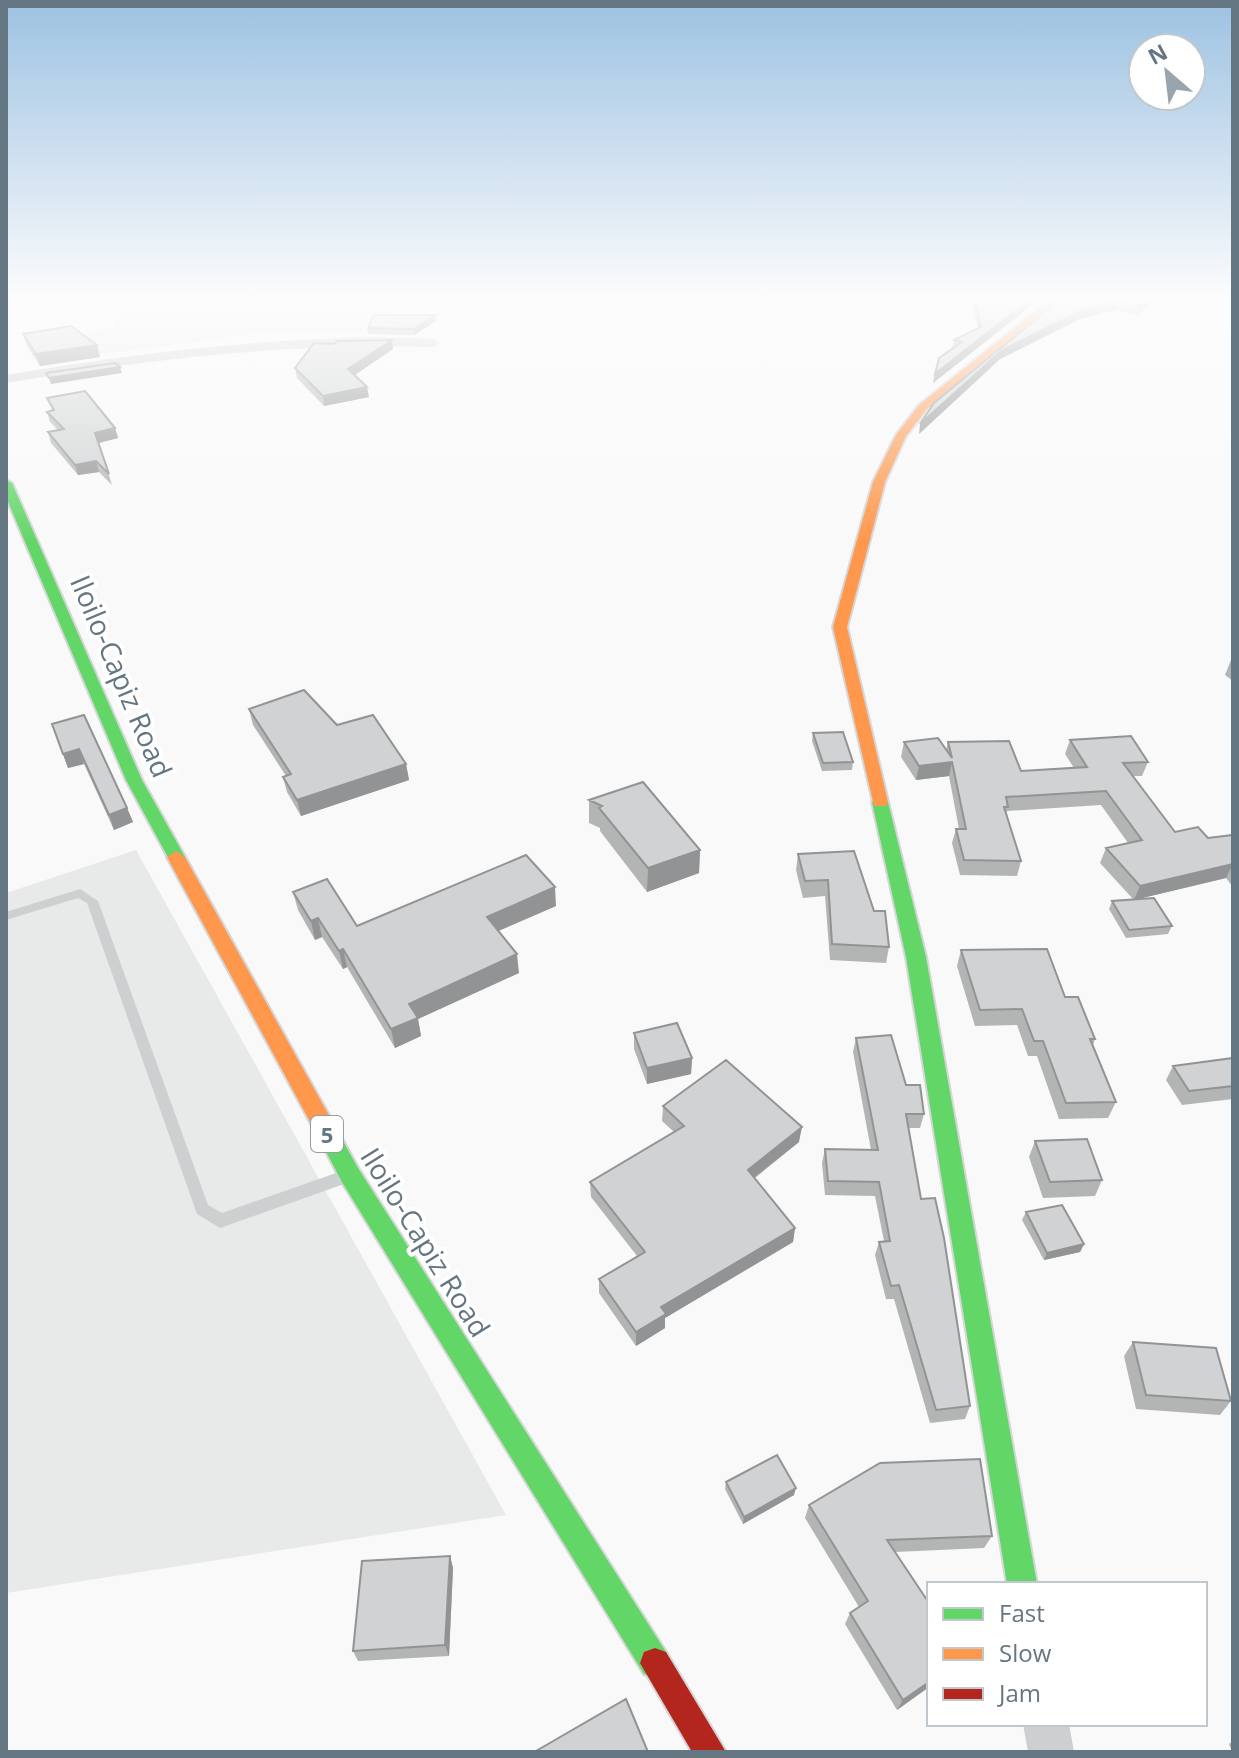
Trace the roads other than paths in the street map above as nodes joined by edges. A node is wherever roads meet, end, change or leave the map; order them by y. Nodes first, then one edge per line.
1 (954, 379) edge
2 (6, 483) edge
3 (6, 916) edge
4 (350, 1175) junction
5 (1022, 1582) edge
6 (1046, 1726) edge
7 (710, 1752) edge
8 (1051, 1752) edge

1 - 5 main road
2 - 4 main road, Iloilo-Capiz Road / 5
3 - 4 lane
4 - 7 main road, Iloilo-Capiz Road / 5
6 - 8 street

